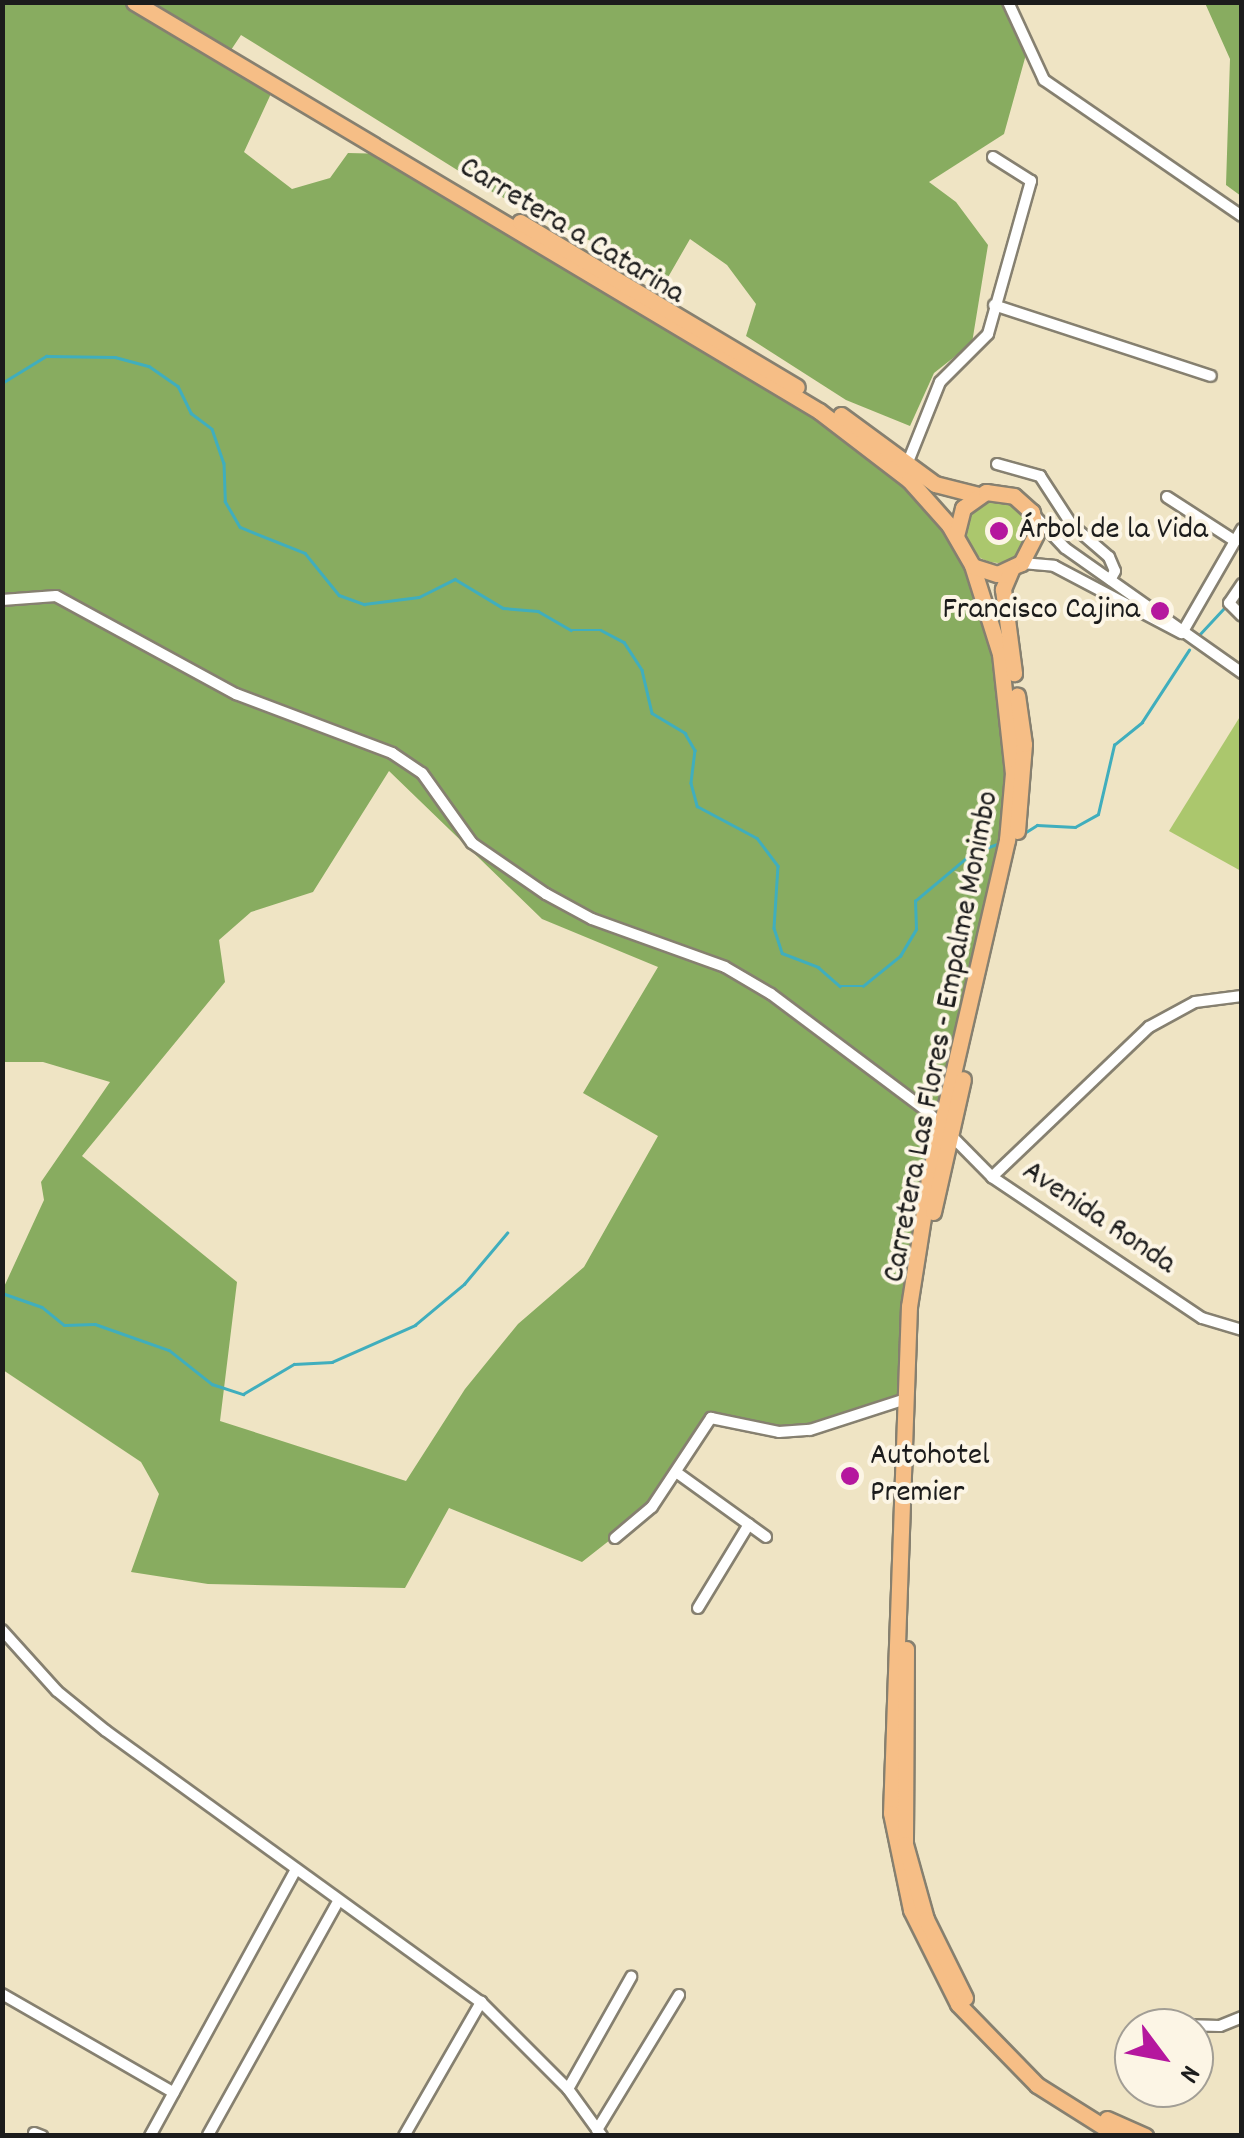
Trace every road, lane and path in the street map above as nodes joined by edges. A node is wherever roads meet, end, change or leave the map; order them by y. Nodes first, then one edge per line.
1 (134, 2) edge
2 (152, 2) edge
3 (1008, 2) edge
4 (992, 158) dead end
5 (1242, 216) edge
6 (994, 304) junction
7 (1212, 376) dead end
8 (908, 462) junction
9 (997, 464) dead end
10 (978, 495) junction
11 (1167, 497) dead end
12 (1034, 515) junction
13 (1242, 529) edge
14 (956, 536) junction
15 (1235, 541) junction
16 (972, 565) junction
17 (1016, 566) junction
18 (1110, 580) junction
19 (1242, 584) edge
20 (2, 600) edge
21 (1242, 616) edge
22 (1182, 633) junction
23 (1242, 673) edge
24 (1242, 996) edge
25 (946, 1132) junction
26 (992, 1177) junction
27 (1242, 1330) edge
28 (903, 1400) junction
29 (676, 1472) junction
30 (749, 1524) junction
31 (766, 1537) dead end
32 (615, 1538) dead end
33 (698, 1608) dead end
34 (2, 1630) edge
35 (295, 1871) junction
36 (338, 1901) junction
37 (631, 1977) dead end
38 (2, 1994) edge
39 (679, 1995) dead end
40 (481, 2002) junction
41 (1242, 2017) edge
42 (1214, 2026) edge
43 (568, 2089) junction
44 (174, 2092) junction
45 (599, 2132) edge
46 (208, 2134) edge
47 (150, 2136) edge
48 (404, 2136) edge
49 (1118, 2136) edge
50 (1145, 2136) edge

1 - 14 highway, Carretera a Catarina
2 - 8 highway, Carretera a Catarina
3 - 5 street
4 - 6 street
6 - 7 street
6 - 8 street
8 - 10 highway, Carretera a Catarina
9 - 18 street
10 - 12 highway
10 - 14 highway
11 - 15 street
12 - 17 highway
12 - 18 street
13 - 15 street
14 - 16 highway
15 - 22 street
16 - 17 highway
16 - 25 highway, Carretera Las Flores - Empalme Monimbo
17 - 22 street
17 - 25 highway, Carretera Las Flores - Empalme Monimbo
18 - 22 street
19 - 21 street
20 - 25 street, Avenida Ronda
22 - 23 street
24 - 26 street
25 - 26 street, Avenida Ronda
25 - 28 highway, Carretera Las Flores - Empalme Monimbo
25 - 50 highway, Carretera Las Flores - Empalme Monimbo
26 - 27 street, Avenida Ronda
28 - 29 street
28 - 49 highway, Carretera Las Flores - Empalme Monimbo
29 - 30 street
29 - 32 street
30 - 31 street
30 - 33 street
34 - 35 street
35 - 36 street
35 - 44 street
36 - 40 street
36 - 46 street
37 - 43 street
38 - 44 street
39 - 45 street
40 - 43 street
40 - 48 street
41 - 42 street
43 - 45 street
44 - 47 street

